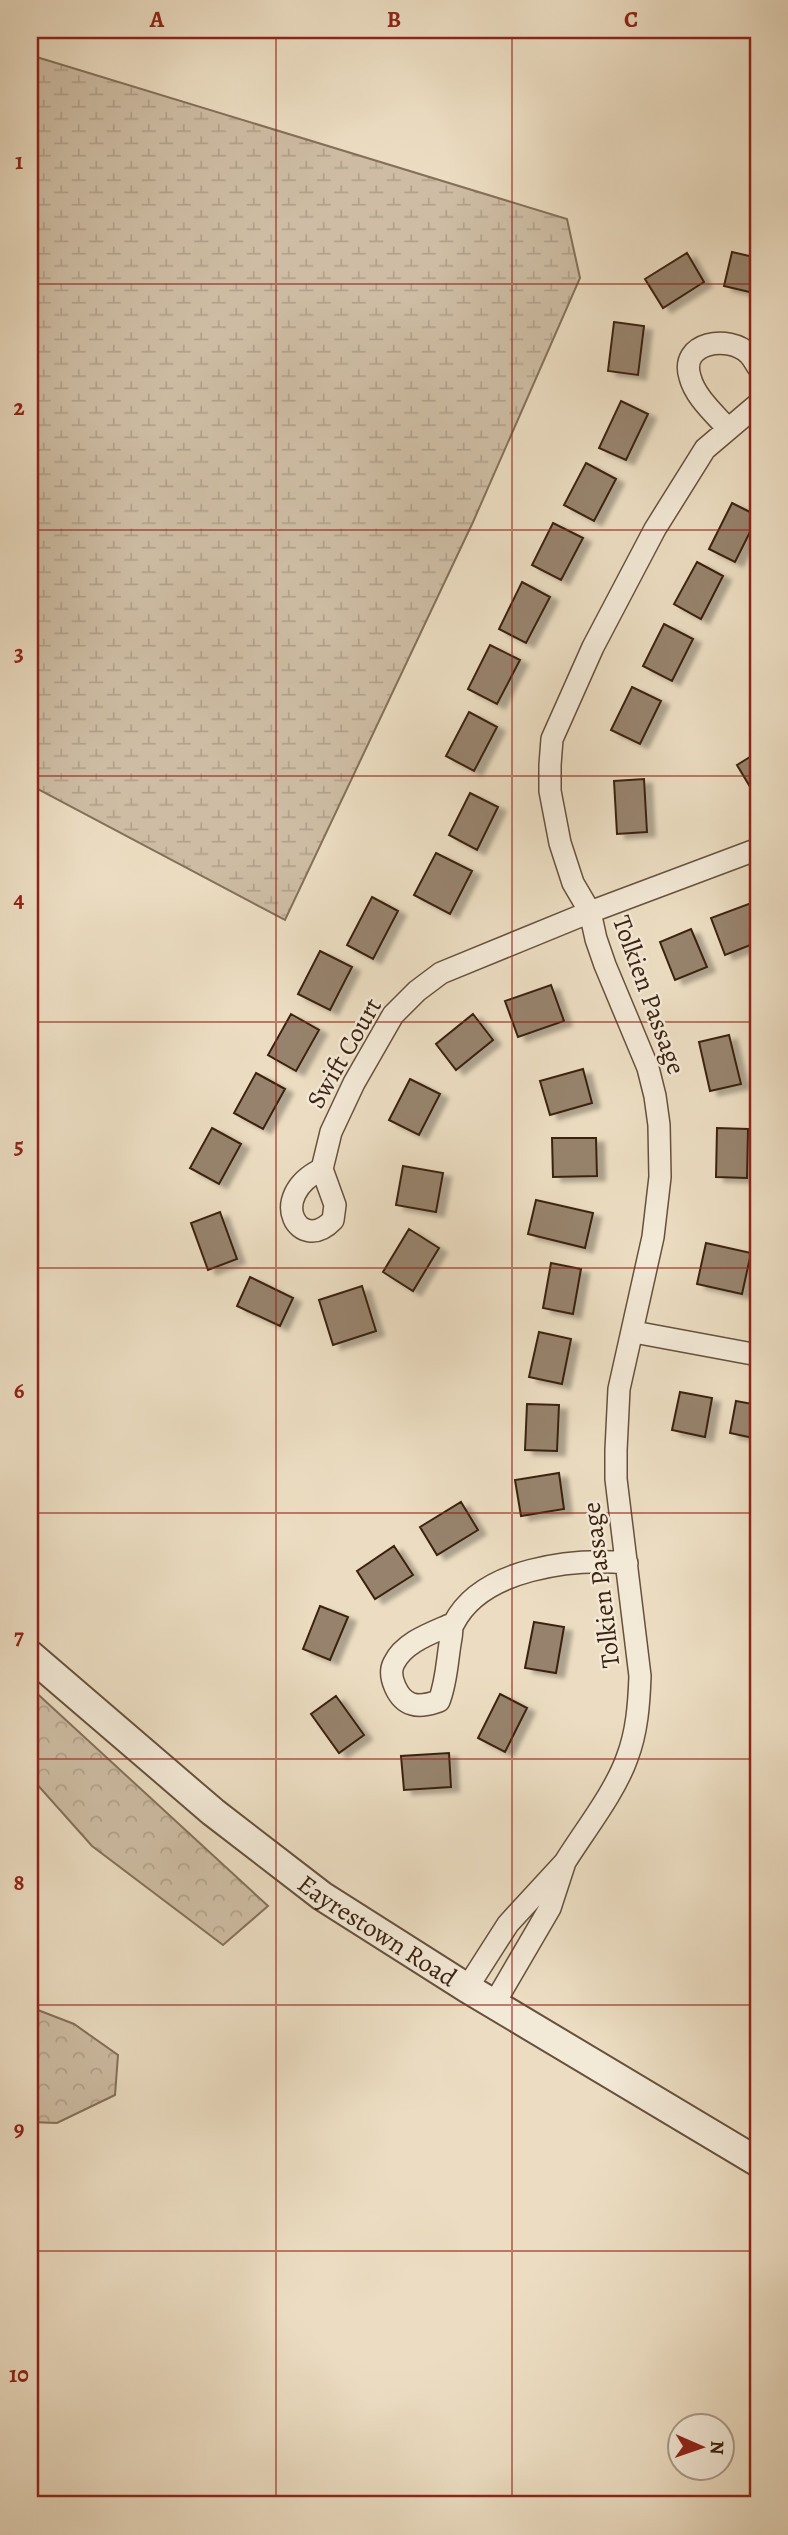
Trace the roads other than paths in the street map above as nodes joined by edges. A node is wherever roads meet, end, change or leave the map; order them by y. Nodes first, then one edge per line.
1 (758, 368) edge
2 (758, 404) edge
3 (728, 429) junction
4 (758, 849) edge
5 (590, 912) junction
6 (322, 1169) dead end
7 (634, 1332) junction
8 (758, 1355) edge
9 (627, 1563) junction
10 (453, 1624) dead end
11 (30, 1655) edge
12 (565, 1862) junction
13 (467, 1988) junction
14 (494, 2004) junction
15 (758, 2162) edge

1 - 3 street
2 - 3 street, Tolkien Passage
3 - 5 street, Tolkien Passage
4 - 5 street, Swift Court
5 - 6 street, Swift Court
5 - 7 street, Tolkien Passage
7 - 8 street
7 - 9 street, Tolkien Passage
9 - 10 street
9 - 12 street, Tolkien Passage
11 - 13 street, Eayrestown Road
12 - 13 street, Tolkien Passage
12 - 14 street, Tolkien Passage
13 - 14 street, Eayrestown Road
14 - 15 street, Eayrestown Road

